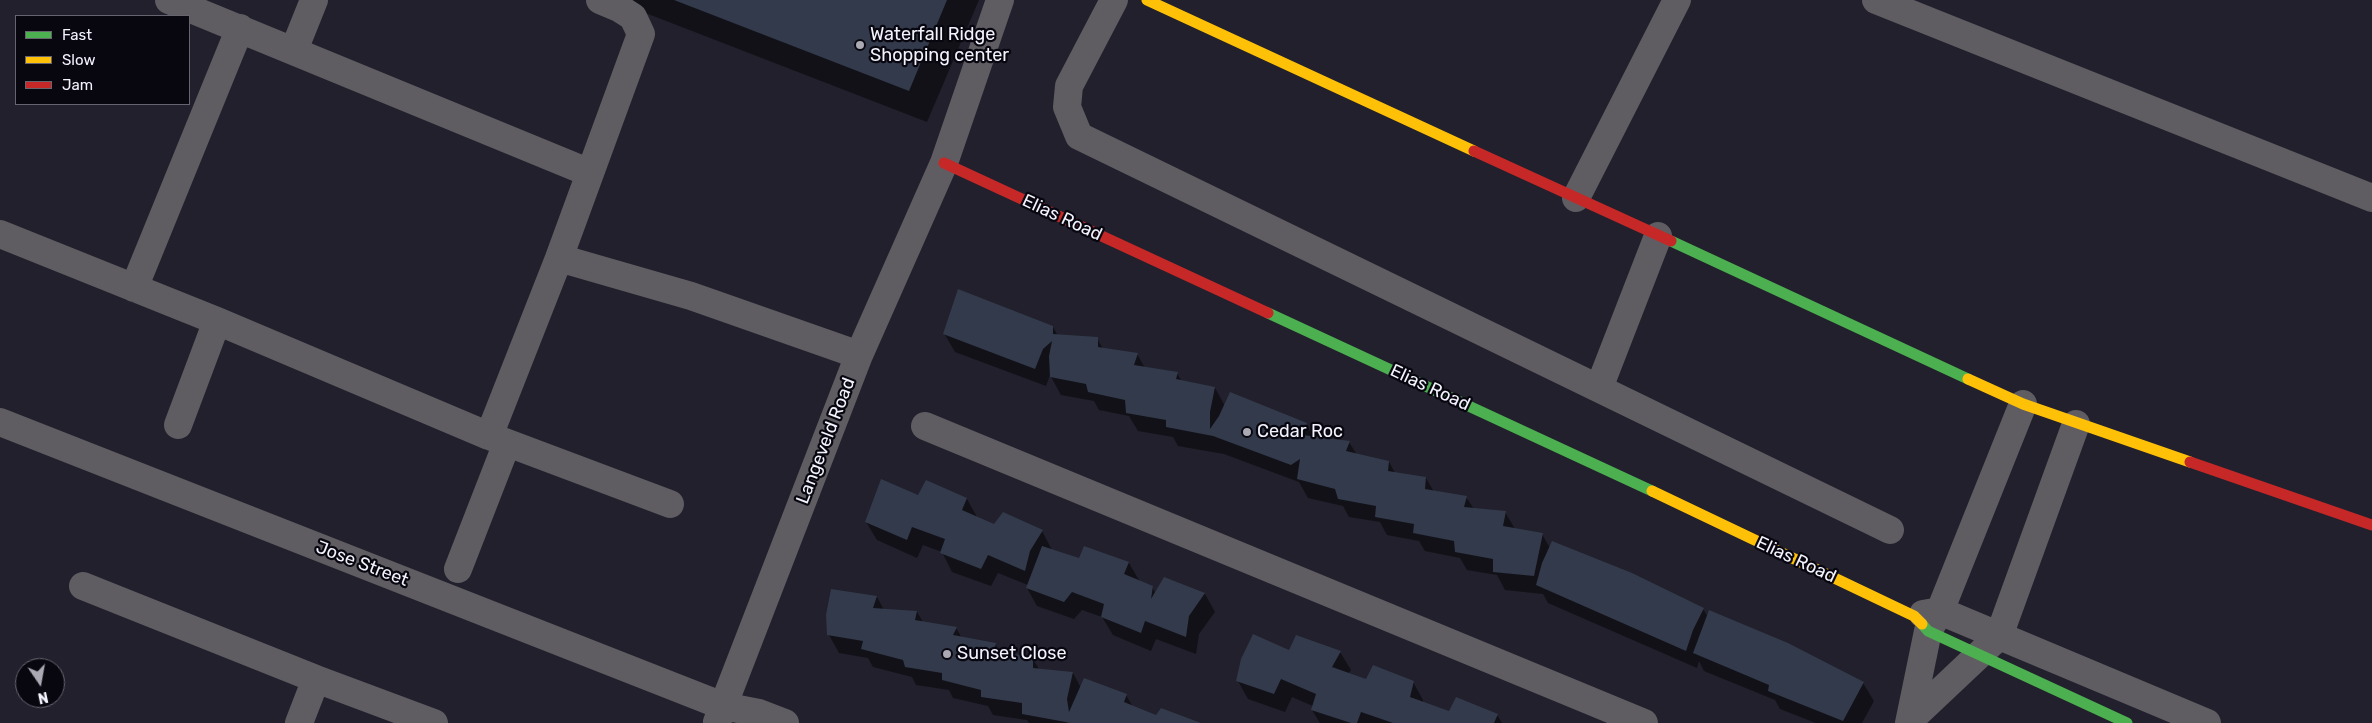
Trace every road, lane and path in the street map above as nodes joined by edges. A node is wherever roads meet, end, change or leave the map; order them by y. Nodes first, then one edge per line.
1 (169, 0) edge
2 (314, 0) edge
3 (600, 0) edge
4 (1000, 0) edge
5 (1114, 0) edge
6 (1147, 0) edge
7 (1677, 0) edge
8 (1876, 0) edge
9 (240, 28) junction
10 (294, 50) junction
11 (944, 163) junction
12 (590, 173) junction
13 (1576, 198) junction
14 (2372, 198) edge
15 (0, 234) edge
16 (1658, 236) junction
17 (559, 258) junction
18 (134, 288) junction
19 (217, 321) junction
20 (859, 355) junction
21 (1599, 388) junction
22 (2023, 404) junction
23 (2076, 424) junction
24 (178, 425) dead end
25 (925, 426) dead end
26 (2, 428) edge
27 (498, 440) junction
28 (670, 504) dead end
29 (2372, 525) edge
30 (1890, 530) dead end
31 (458, 569) dead end
32 (83, 586) dead end
33 (1928, 619) junction
34 (1999, 636) junction
35 (1980, 655) junction
36 (316, 679) junction
37 (720, 715) edge
38 (1909, 721) edge
39 (299, 723) edge
40 (434, 723) edge
41 (785, 723) edge
42 (1644, 723) edge
43 (2127, 723) edge
44 (2207, 723) edge

1 - 9 street
2 - 10 street
3 - 12 street
4 - 11 street, Langeveld Road
5 - 21 street
6 - 13 street
7 - 13 street
8 - 14 street
9 - 10 street
9 - 18 street
10 - 12 street
11 - 20 street, Langeveld Road
11 - 33 street, Elias Road
12 - 17 street
13 - 16 street
15 - 18 street
16 - 21 street
16 - 22 street
17 - 20 street
17 - 27 street
18 - 19 street
19 - 24 street
19 - 27 street
20 - 37 street, Langeveld Road
21 - 30 street
22 - 23 street
22 - 33 street
23 - 29 street
23 - 34 street
25 - 42 street
26 - 37 street, Jose Street
27 - 28 street
27 - 31 street
32 - 36 street
33 - 34 street, Elias Road
33 - 35 street, Elias Road
33 - 38 street
34 - 35 street
34 - 44 street, Elias Road
35 - 38 street
35 - 43 street, Elias Road
36 - 39 street
36 - 40 street
37 - 41 street, Jose Street

